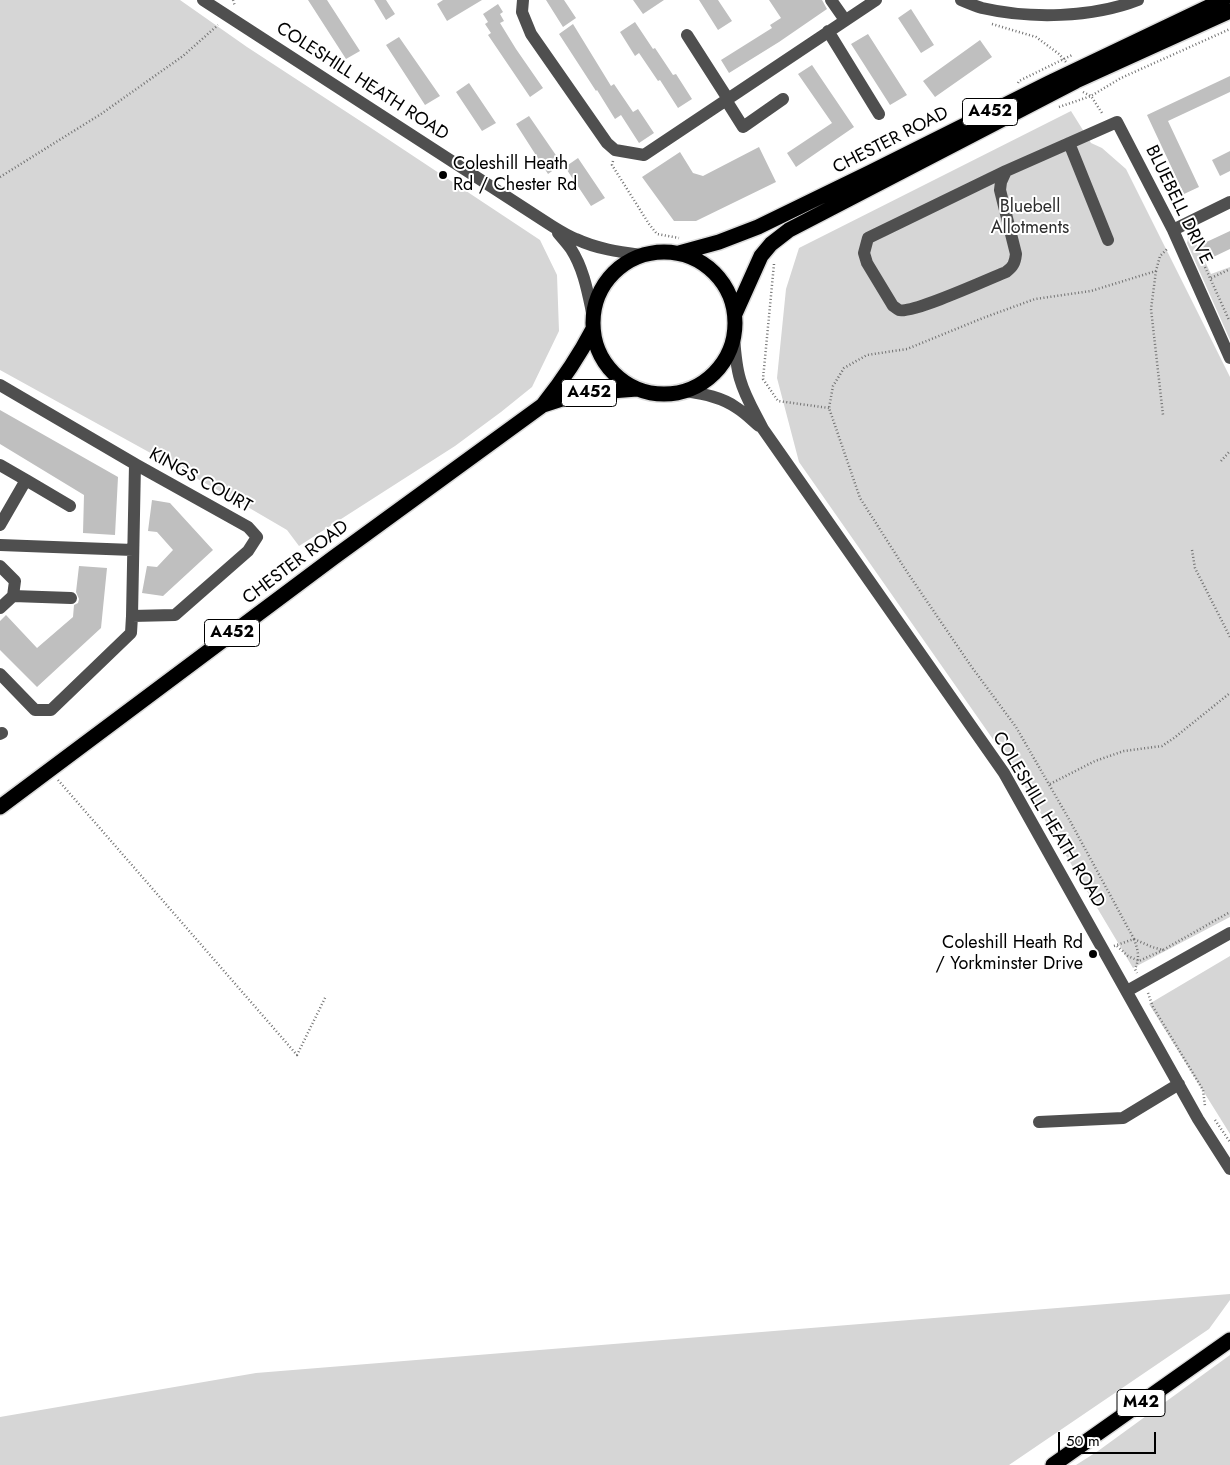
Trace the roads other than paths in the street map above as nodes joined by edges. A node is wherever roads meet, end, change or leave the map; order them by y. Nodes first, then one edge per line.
1 (203, 0) edge
2 (523, 0) edge
3 (831, 0) edge
4 (876, 0) edge
5 (961, 0) edge
6 (1138, 0) edge
7 (1223, 0) edge
8 (1230, 11) edge
9 (845, 20) junction
10 (828, 31) junction
11 (687, 35) dead end
12 (783, 99) dead end
13 (727, 100) junction
14 (879, 114) dead end
15 (1069, 143) junction
16 (1006, 171) junction
17 (1230, 202) edge
18 (552, 226) junction
19 (1175, 235) junction
20 (1108, 240) dead end
21 (681, 246) junction
22 (642, 254) junction
23 (735, 314) junction
24 (593, 323) junction
25 (734, 337) junction
26 (1230, 358) edge
27 (0, 385) edge
28 (637, 389) junction
29 (685, 391) junction
30 (543, 405) junction
31 (763, 429) junction
32 (135, 464) junction
33 (0, 465) edge
34 (26, 480) junction
35 (70, 506) dead end
36 (0, 525) edge
37 (0, 545) edge
38 (133, 550) junction
39 (0, 566) edge
40 (14, 596) junction
41 (71, 598) dead end
42 (0, 608) edge
43 (132, 616) junction
44 (0, 674) edge
45 (0, 807) edge
46 (1230, 933) edge
47 (1127, 991) junction
48 (1179, 1084) junction
49 (1039, 1122) dead end
50 (1230, 1169) edge
51 (1230, 1340) edge
52 (1053, 1465) edge

1 - 18 street, COLESHILL HEATH ROAD
2 - 13 street
3 - 9 street
4 - 9 street
5 - 6 street
7 - 21 highway, CHESTER ROAD / A452
8 - 23 highway, CHESTER ROAD / A452
9 - 10 street
10 - 13 street
10 - 14 street
11 - 13 street
12 - 13 street
15 - 16 street
15 - 19 street, BLUEBELL DRIVE
15 - 20 street
16 - 16 street
17 - 19 street
18 - 22 street, COLESHILL HEATH ROAD
18 - 24 street, COLESHILL HEATH ROAD
19 - 26 street, BLUEBELL DRIVE
21 - 22 highway
21 - 23 highway
22 - 24 highway
23 - 25 highway
24 - 28 highway
24 - 30 highway, CHESTER ROAD / A452
25 - 29 highway
25 - 31 street, COLESHILL HEATH ROAD
27 - 32 street
28 - 29 highway
28 - 30 highway, CHESTER ROAD / A452
29 - 31 street, COLESHILL HEATH ROAD
30 - 45 highway, CHESTER ROAD / A452
31 - 47 street, COLESHILL HEATH ROAD
32 - 38 street, KINGS COURT
32 - 43 street, KINGS COURT
33 - 34 street
34 - 35 street
34 - 36 street
37 - 38 street
38 - 43 street, KINGS COURT
39 - 40 street
40 - 41 street
40 - 42 street
43 - 44 street
46 - 47 street
47 - 48 street, COLESHILL HEATH ROAD
48 - 49 street
48 - 50 street, COLESHILL HEATH ROAD
51 - 52 highway, M42

